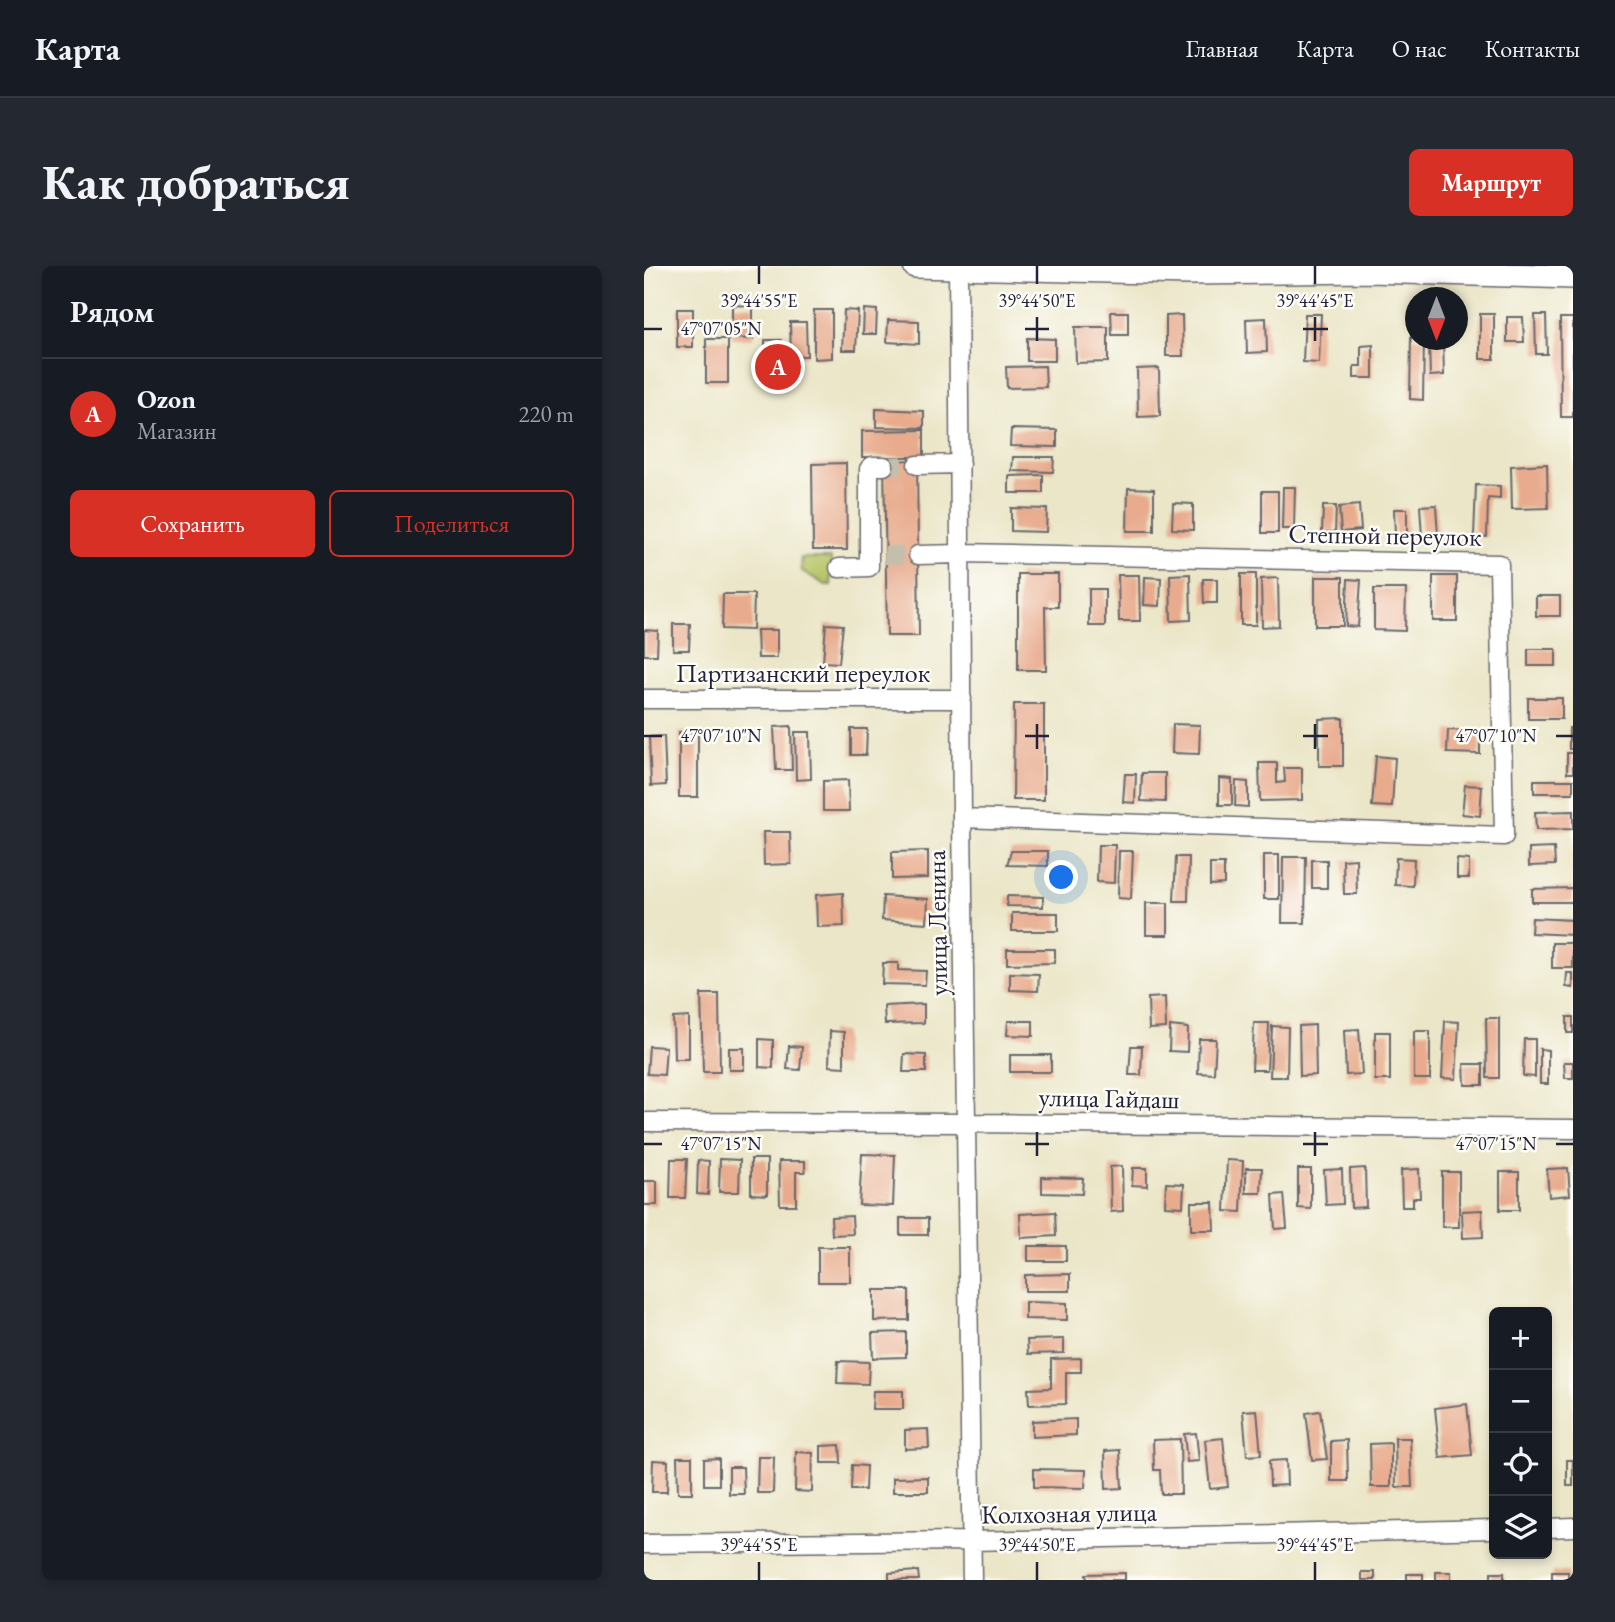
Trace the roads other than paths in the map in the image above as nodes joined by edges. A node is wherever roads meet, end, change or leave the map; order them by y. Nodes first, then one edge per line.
1 (915, 266) edge
2 (958, 267) edge
3 (1369, 269) edge
4 (1190, 270) edge
5 (1538, 271) edge
6 (1573, 277) edge
7 (960, 464) junction
8 (917, 465) tunnel mouth
9 (884, 466) dead end
10 (960, 553) junction
11 (918, 555) tunnel mouth
12 (839, 568) dead end
13 (644, 699) edge
14 (962, 699) junction
15 (962, 818) junction
16 (644, 1122) edge
17 (965, 1123) junction
18 (1573, 1129) edge
19 (1573, 1527) edge
20 (1552, 1528) edge
21 (1489, 1529) edge
22 (972, 1541) junction
23 (644, 1544) edge
24 (972, 1580) edge

1 - 2 main road
2 - 4 main road
2 - 7 street, улица Ленина
3 - 4 main road
3 - 5 main road
5 - 6 main road
7 - 8 street
7 - 10 street, улица Ленина
9 - 12 street
10 - 11 street
10 - 14 street, улица Ленина
10 - 15 street, Степной переулок
13 - 14 street, Партизанский переулок
14 - 15 street, улица Ленина
15 - 17 street, улица Ленина
16 - 17 street, улица Гайдаш
17 - 18 street, улица Гайдаш
17 - 22 street, улица Ленина
19 - 20 street
21 - 22 street, Колхозная улица
22 - 23 street, Колхозная улица
22 - 24 street, улица Ленина

